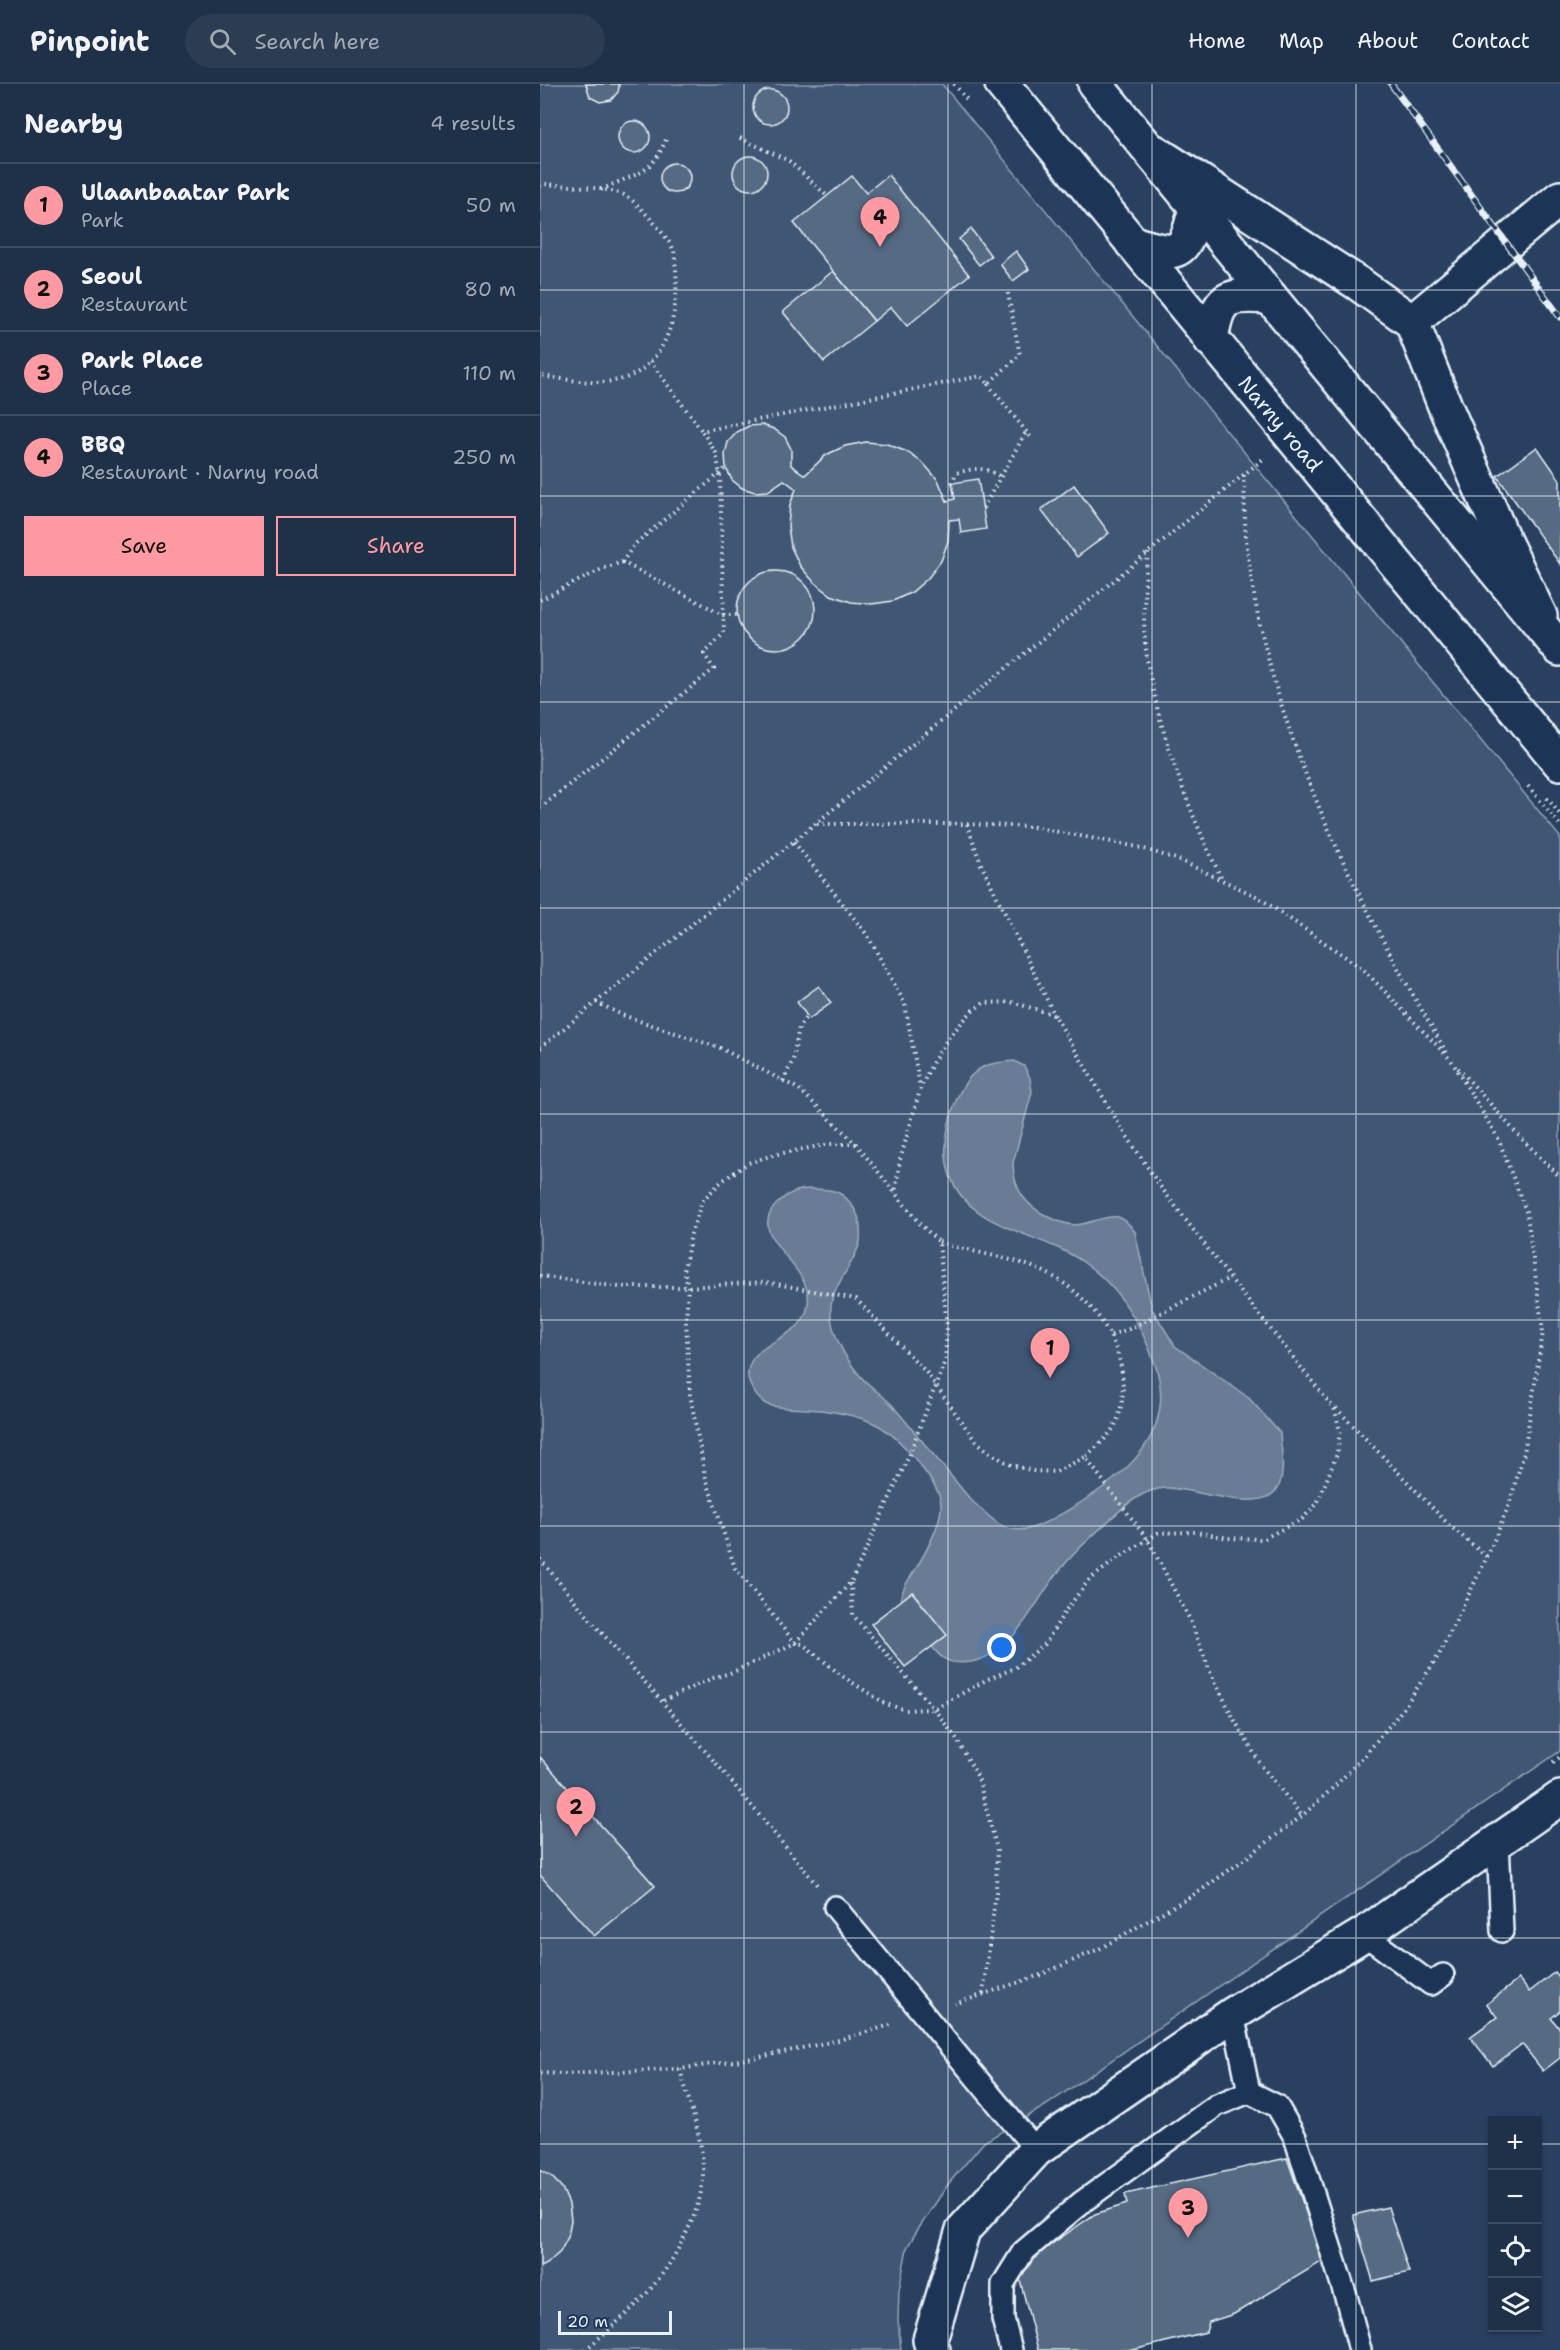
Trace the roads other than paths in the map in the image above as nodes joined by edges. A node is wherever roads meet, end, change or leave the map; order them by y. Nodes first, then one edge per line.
1 (1002, 84) edge
2 (1095, 84) edge
3 (1146, 146) junction
4 (1560, 198) edge
5 (1196, 208) junction
6 (1132, 243) junction
7 (1270, 297) junction
8 (1412, 322) junction
9 (1211, 340) junction
10 (1555, 642) edge
11 (1560, 763) edge
12 (1560, 1798) edge
13 (1498, 1842) junction
14 (835, 1908) road end
15 (1502, 1931) dead end
16 (1364, 1934) junction
17 (1443, 1975) dead end
18 (1233, 2014) junction
19 (1249, 2092) junction
20 (1036, 2150) junction
21 (933, 2350) edge
22 (1011, 2350) edge
23 (1360, 2350) edge

1 - 6 main road, Narny road
2 - 3 main road
3 - 5 main road
3 - 8 main road
4 - 8 main road
5 - 6 main road
5 - 7 main road
6 - 9 main road, Narny road
7 - 9 main road
7 - 10 main road
8 - 10 main road
9 - 11 main road, Narny road
12 - 13 main road
13 - 15 lane
13 - 16 main road
14 - 20 lane
16 - 17 lane
16 - 18 main road
18 - 19 lane
18 - 20 main road
19 - 22 lane
19 - 23 lane
20 - 21 main road

